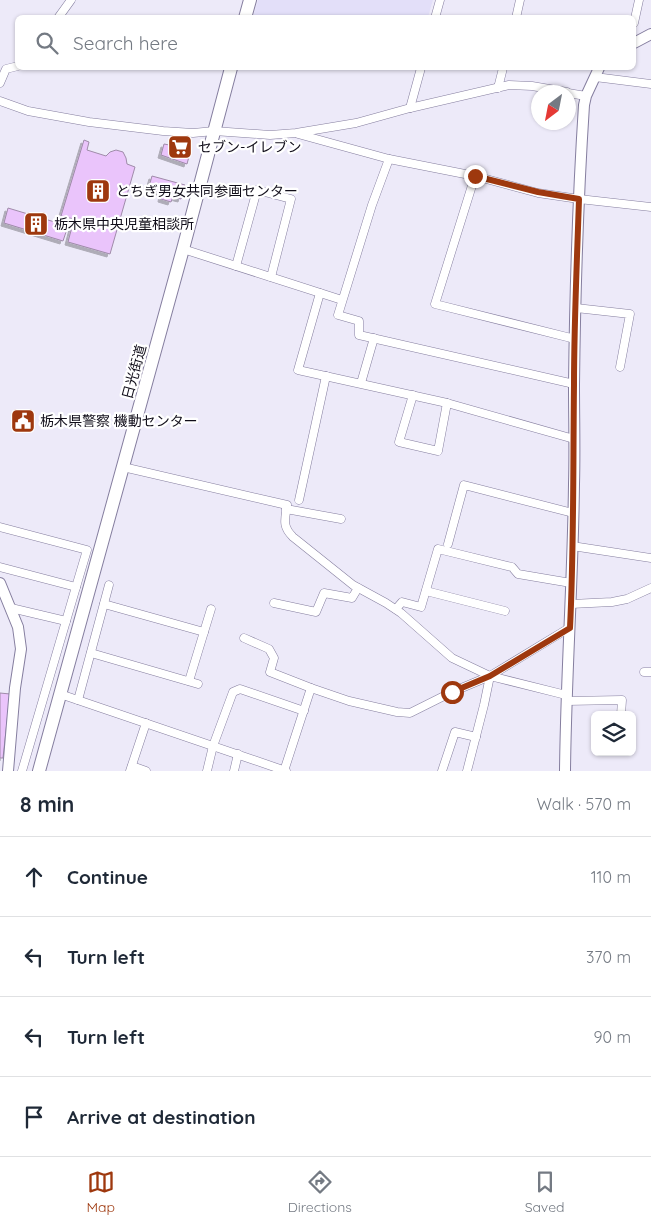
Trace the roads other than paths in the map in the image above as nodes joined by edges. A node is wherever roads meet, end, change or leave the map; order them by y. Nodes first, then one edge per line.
1 (71, 0) edge
2 (250, 0) edge
3 (440, 0) edge
4 (520, 0) edge
5 (639, 0) edge
6 (60, 15) edge
7 (246, 15) edge
8 (436, 15) edge
9 (517, 15) edge
10 (636, 15) edge
11 (651, 34) edge
12 (636, 42) edge
13 (15, 67) edge
14 (230, 70) edge
15 (420, 70) edge
16 (503, 70) edge
17 (597, 72) edge
18 (0, 83) edge
19 (651, 84) edge
20 (531, 86) edge
21 (498, 88) junction
22 (576, 94) edge
23 (586, 96) junction
24 (0, 101) edge
25 (410, 108) junction
26 (214, 131) junction
27 (296, 133) junction
28 (389, 159) junction
29 (475, 176) junction
30 (579, 199) junction
31 (651, 207) edge
32 (183, 249) junction
33 (236, 266) junction
34 (271, 277) junction
35 (320, 293) junction
36 (342, 300) junction
37 (576, 308) junction
38 (374, 338) junction
39 (575, 339) junction
40 (620, 367) dead end
41 (326, 376) junction
42 (361, 383) junction
43 (574, 384) junction
44 (413, 395) junction
45 (447, 402) junction
46 (574, 439) junction
47 (123, 467) junction
48 (299, 500) dead end
49 (286, 509) junction
50 (573, 513) junction
51 (341, 519) dead end
52 (0, 527) edge
53 (448, 544) dead end
54 (572, 546) junction
55 (651, 558) edge
56 (0, 567) edge
57 (0, 582) edge
58 (571, 582) junction
59 (109, 585) dead end
60 (76, 587) junction
61 (358, 588) junction
62 (651, 588) edge
63 (426, 591) junction
64 (274, 603) dead end
65 (104, 604) junction
66 (571, 604) junction
67 (11, 608) junction
68 (212, 609) dead end
69 (396, 609) junction
70 (505, 611) dead end
71 (66, 621) junction
72 (570, 628) junction
73 (204, 632) junction
74 (244, 638) dead end
75 (91, 654) junction
76 (490, 676) junction
77 (189, 681) junction
78 (198, 684) dead end
79 (311, 688) junction
80 (60, 694) junction
81 (566, 698) junction
82 (78, 700) junction
83 (621, 711) edge
84 (304, 712) junction
85 (146, 723) junction
86 (476, 737) junction
87 (213, 746) junction
88 (238, 754) junction
89 (131, 769) edge
90 (8, 771) edge
91 (22, 771) edge
92 (39, 771) edge
93 (146, 771) edge
94 (207, 771) edge
95 (234, 771) edge
96 (285, 771) edge
97 (442, 771) edge
98 (467, 771) edge
99 (565, 771) edge

1 - 6 street
2 - 7 highway
3 - 8 street
4 - 9 street
5 - 10 street
11 - 12 street
13 - 18 street
14 - 26 highway, 日光街道
15 - 25 street
16 - 21 street
17 - 19 street
17 - 23 street
20 - 21 street
21 - 25 street
22 - 23 street
23 - 30 street
24 - 26 street
25 - 27 street
26 - 27 street
26 - 32 highway, 日光街道
27 - 28 street
28 - 29 street
28 - 36 street
29 - 30 street
29 - 39 street
30 - 31 street
30 - 37 street
32 - 33 street
32 - 47 highway, 日光街道
33 - 34 street
33 - 34 street
34 - 35 street
35 - 36 street
35 - 41 street
36 - 38 street
37 - 39 street
37 - 40 street
38 - 42 street
38 - 43 street
39 - 43 street
41 - 42 street
41 - 48 street
42 - 44 street
43 - 46 street
44 - 45 street
44 - 45 street
45 - 46 street
46 - 50 street
47 - 49 street
47 - 80 highway, 日光街道
49 - 51 street
49 - 61 street
50 - 53 street
50 - 54 street
52 - 60 street
54 - 55 street
54 - 58 street
56 - 60 street
57 - 67 street
58 - 63 street
58 - 66 street
59 - 65 street
60 - 71 street
61 - 64 street
61 - 69 street
62 - 66 street
63 - 69 street
63 - 70 street
65 - 73 street
65 - 75 street
66 - 72 street
67 - 71 street
67 - 90 street
68 - 73 street
69 - 76 street
71 - 91 street
72 - 76 street
72 - 81 street
73 - 77 street
74 - 79 street
75 - 77 street
75 - 82 street
76 - 79 street
76 - 81 street
76 - 86 street
77 - 78 street
79 - 84 street
80 - 82 street
80 - 92 highway, 日光街道
81 - 83 street
81 - 99 street
82 - 85 street
84 - 87 street
84 - 96 street
85 - 87 street
85 - 89 street
86 - 97 street
86 - 98 street
87 - 88 street
87 - 94 street
88 - 95 street
88 - 96 street
89 - 93 street

